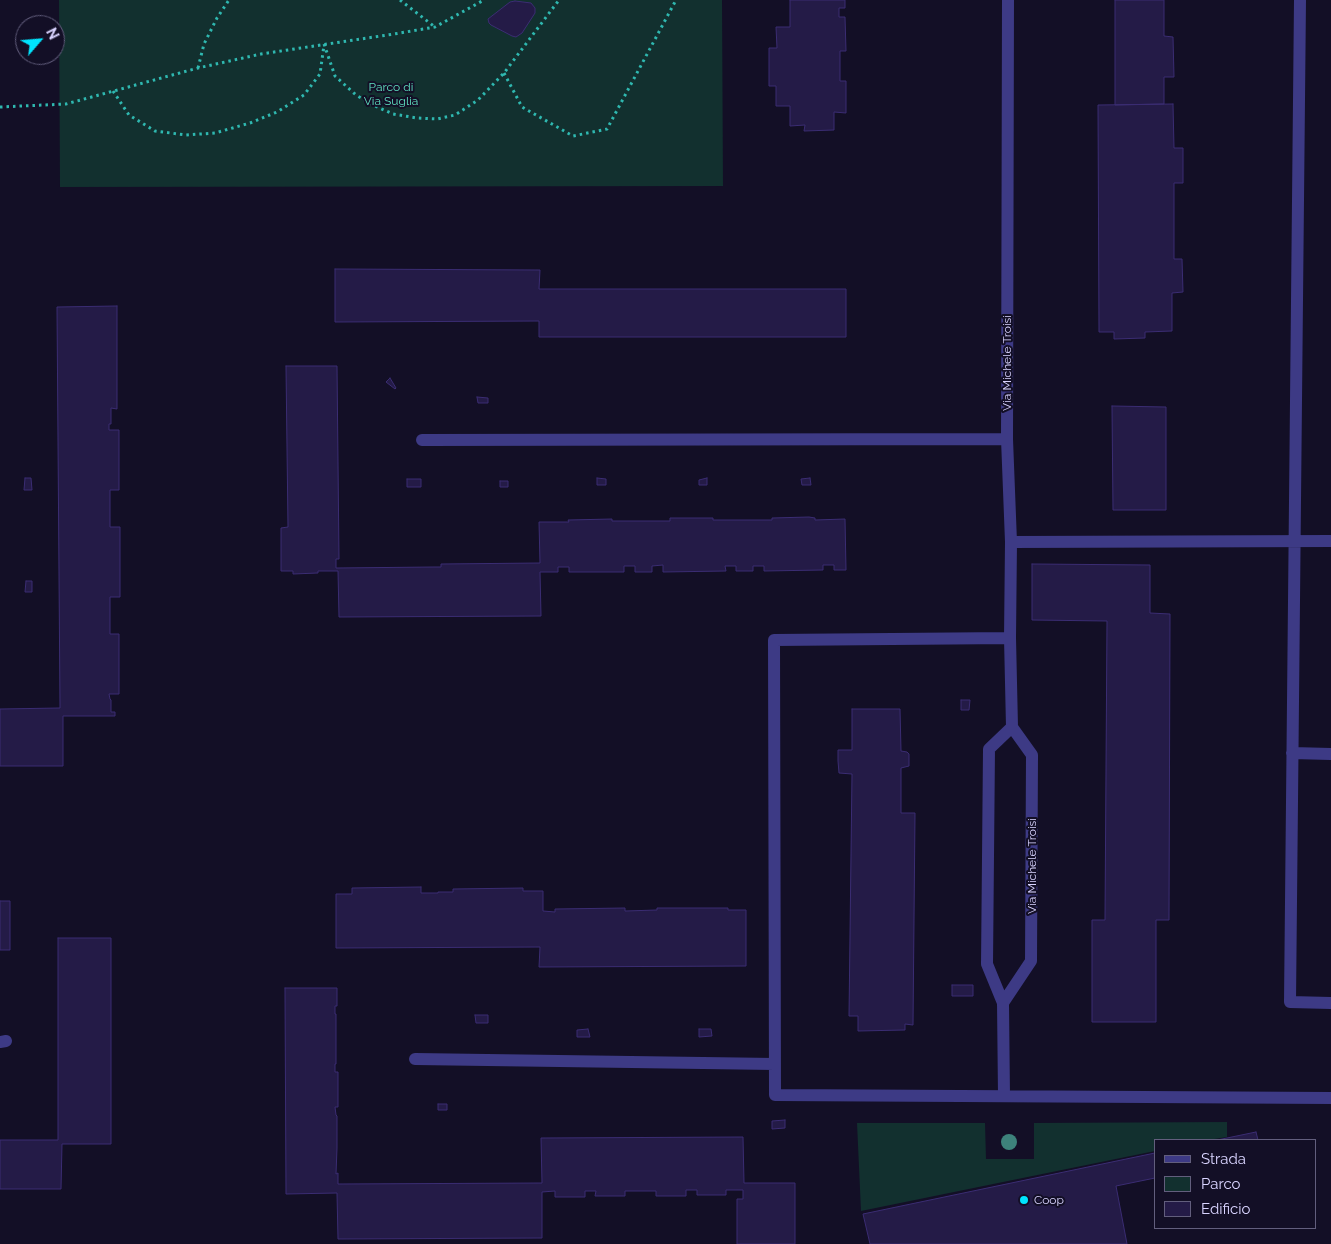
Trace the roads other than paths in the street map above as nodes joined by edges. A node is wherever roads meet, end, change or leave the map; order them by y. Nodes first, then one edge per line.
1 (1008, 0) edge
2 (1300, 0) edge
3 (1007, 439) junction
4 (422, 440) dead end
5 (1294, 541) junction
6 (1331, 541) edge
7 (1011, 542) junction
8 (1010, 638) junction
9 (1012, 727) junction
10 (1292, 753) junction
11 (1331, 754) edge
12 (1331, 1002) edge
13 (1003, 1003) junction
14 (415, 1059) dead end
15 (775, 1064) junction
16 (1004, 1096) junction
17 (1331, 1098) edge

1 - 3 street, Via Michele Troisi
2 - 5 street
3 - 4 street
3 - 7 street, Via Michele Troisi
5 - 6 street
5 - 7 street
5 - 10 street
7 - 8 street, Via Michele Troisi
8 - 9 street, Via Michele Troisi
8 - 15 street
9 - 13 street
9 - 13 street, Via Michele Troisi
10 - 11 street
10 - 12 street
13 - 16 street
14 - 15 street
15 - 16 street
16 - 17 street

